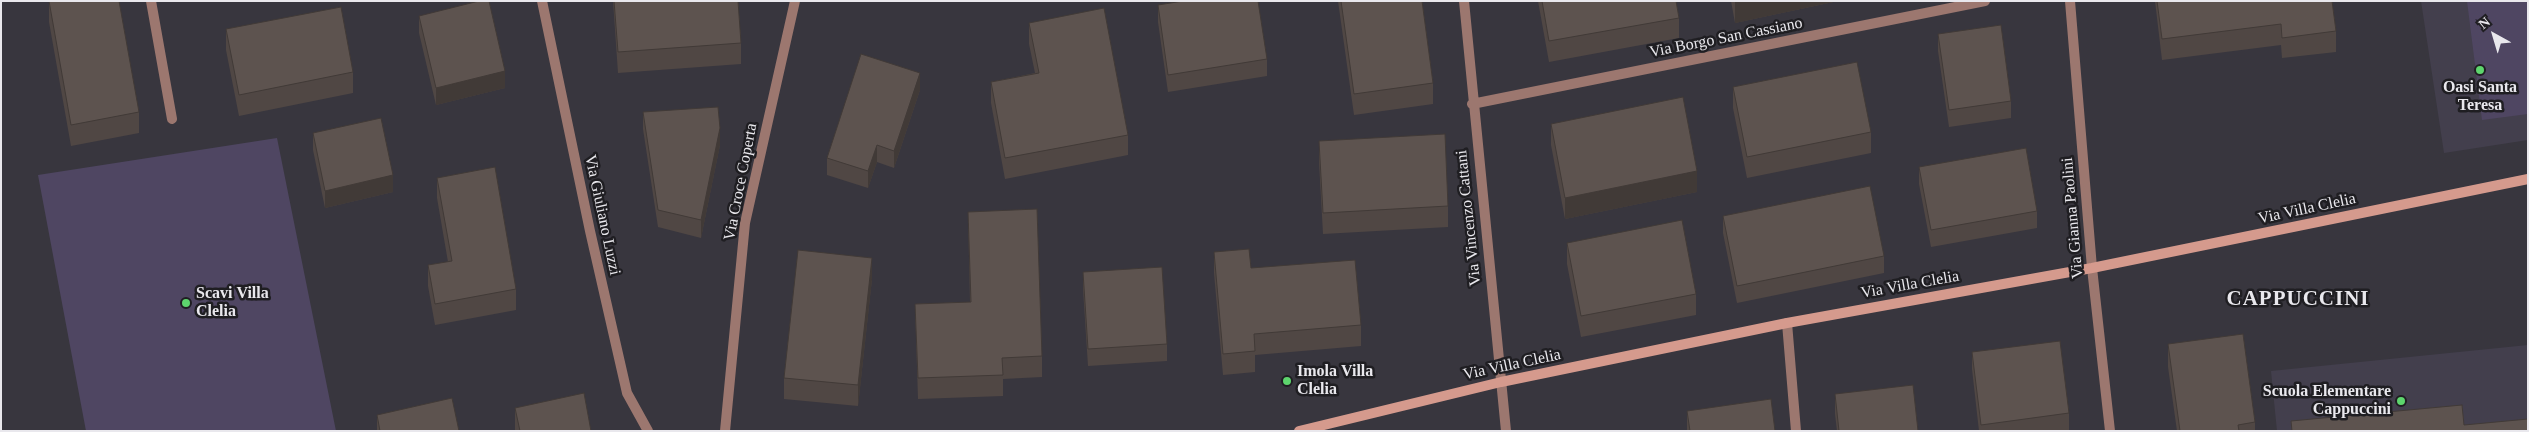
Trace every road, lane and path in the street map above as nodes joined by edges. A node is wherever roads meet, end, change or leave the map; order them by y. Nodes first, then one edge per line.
1 (151, 1) edge
2 (542, 1) edge
3 (794, 1) edge
4 (1464, 1) edge
5 (1985, 1) edge
6 (2070, 1) edge
7 (1472, 104) junction
8 (172, 119) dead end
9 (2528, 179) edge
10 (2092, 268) junction
11 (1787, 323) junction
12 (1501, 382) junction
13 (648, 431) edge
14 (725, 431) edge
15 (1299, 431) edge
16 (1506, 431) edge
17 (1796, 431) edge
18 (2110, 431) edge

1 - 8 street
2 - 13 street, Via Giuliano Luzzi
3 - 14 street, Via Croce Coperta
4 - 7 street, Via Vincenzo Cattani
5 - 7 street, Via Borgo San Cassiano
6 - 10 street, Via Gianna Paolini
7 - 12 street, Via Vincenzo Cattani
9 - 10 street, Via Villa Clelia
10 - 11 street, Via Villa Clelia
10 - 18 street, Via Gianna Paolini
11 - 12 street, Via Villa Clelia
11 - 17 street
12 - 15 street, Via Villa Clelia
12 - 16 street, Via Vincenzo Cattani

